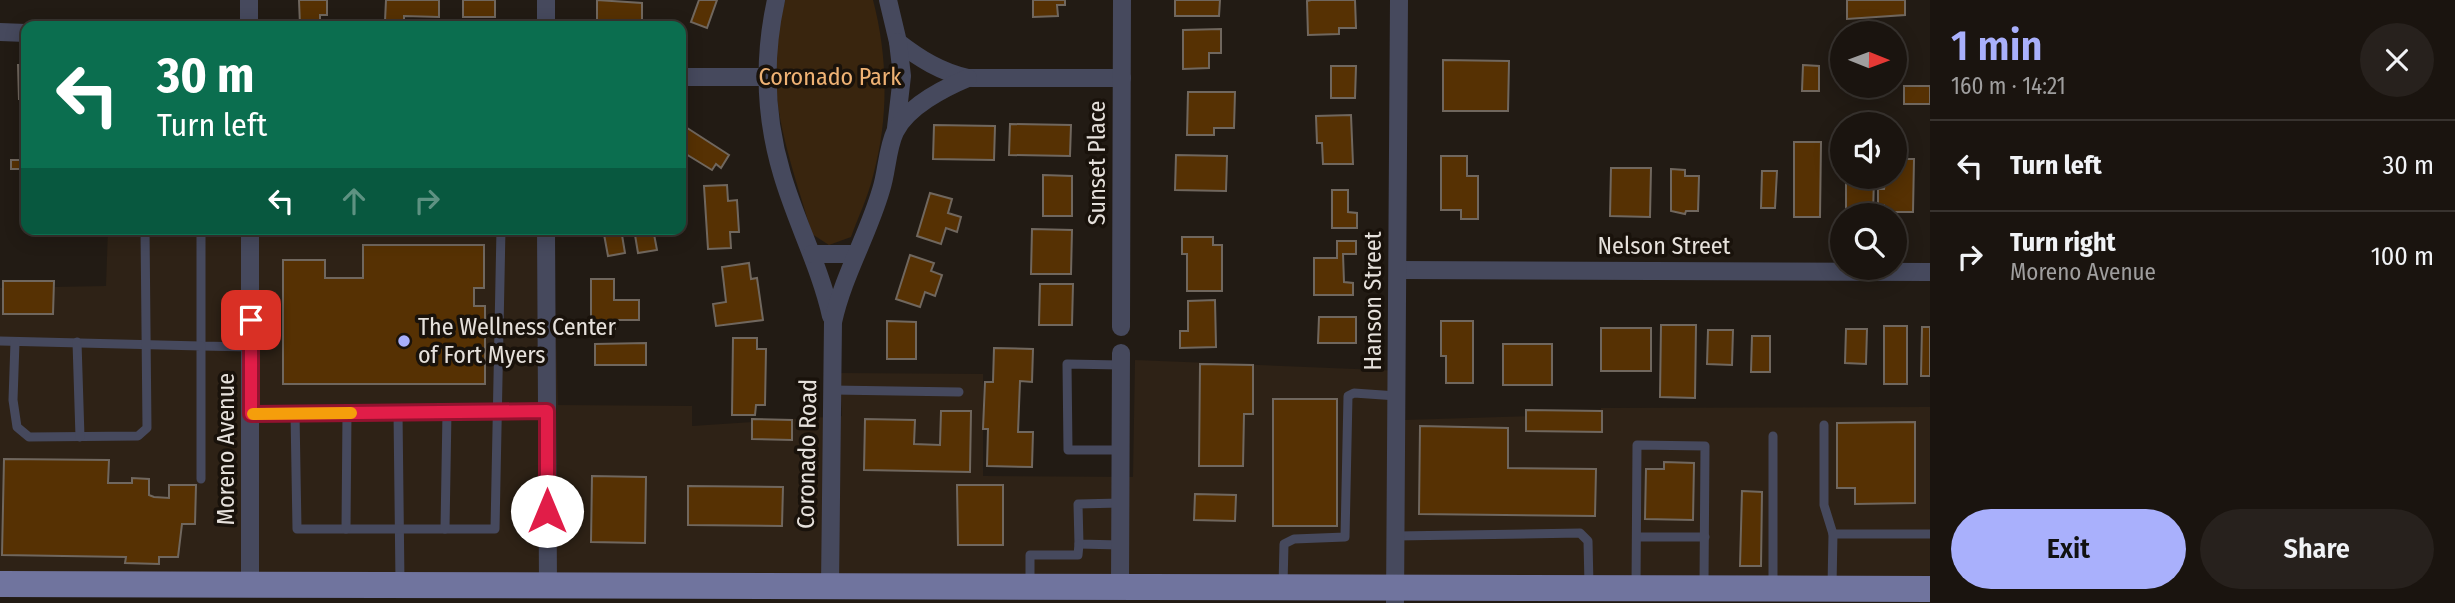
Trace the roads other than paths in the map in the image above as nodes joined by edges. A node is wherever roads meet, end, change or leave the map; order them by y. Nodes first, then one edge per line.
1 (249, 0) edge
2 (546, 0) edge
3 (776, 0) edge
4 (888, 0) edge
5 (1122, 0) edge
6 (1399, 0) edge
7 (249, 21) edge
8 (546, 21) edge
9 (0, 32) edge
10 (21, 33) edge
11 (898, 42) junction
12 (686, 77) edge
13 (766, 77) junction
14 (968, 78) junction
15 (1122, 78) junction
16 (895, 132) junction
17 (145, 235) edge
18 (201, 235) edge
19 (250, 235) edge
20 (501, 235) edge
21 (547, 235) edge
22 (812, 254) junction
23 (856, 254) junction
24 (1398, 270) junction
25 (1930, 272) edge
26 (833, 322) junction
27 (1121, 327) dead end
28 (0, 341) edge
29 (15, 342) junction
30 (77, 342) junction
31 (146, 345) junction
32 (201, 346) junction
33 (251, 347) junction
34 (1121, 359) joint
35 (833, 390) junction
36 (959, 392) dead end
37 (1397, 396) junction
38 (547, 411) junction
39 (398, 412) junction
40 (447, 412) junction
41 (498, 412) junction
42 (295, 413) junction
43 (347, 413) junction
44 (251, 414) junction
45 (1824, 425) dead end
46 (1773, 436) dead end
47 (80, 437) junction
48 (1120, 450) junction
49 (201, 479) dead end
50 (1120, 503) junction
51 (346, 529) junction
52 (399, 529) junction
53 (445, 529) junction
54 (1833, 534) junction
55 (1930, 534) edge
56 (1396, 536) junction
57 (1637, 537) junction
58 (1705, 537) junction
59 (1079, 544) junction
60 (1120, 545) junction
61 (0, 584) edge
62 (250, 584) junction
63 (400, 585) junction
64 (548, 585) junction
65 (625, 585) junction
66 (830, 586) junction
67 (1030, 586) junction
68 (1120, 586) junction
69 (1283, 586) junction
70 (1589, 587) junction
71 (1636, 587) junction
72 (1704, 587) junction
73 (1773, 587) junction
74 (1832, 588) junction
75 (1930, 589) edge
76 (1396, 595) edge
77 (521, 603) edge
78 (575, 603) edge

1 - 7 street
2 - 8 street
3 - 13 street, Coronado Road
4 - 11 street, Coronado Road
5 - 15 street, Sunset Place
6 - 24 street, Hanson Street
9 - 10 street
11 - 14 street
11 - 16 street, Coronado Road
12 - 13 street
13 - 22 street, Coronado Road
14 - 15 street
14 - 16 street
15 - 27 street, Sunset Place
16 - 23 street, Coronado Road
17 - 31 lane
18 - 32 lane
19 - 33 street, Moreno Avenue
20 - 41 lane
21 - 38 street
22 - 23 street
22 - 26 street, Coronado Road
23 - 26 street, Coronado Road
24 - 25 street, Nelson Street
24 - 37 street, Hanson Street
26 - 35 street, Coronado Road
28 - 29 lane
29 - 30 lane
29 - 47 lane
30 - 31 lane
30 - 47 lane
31 - 32 lane
31 - 47 lane
32 - 33 lane
32 - 49 lane
33 - 44 street, Moreno Avenue
34 - 48 street
34 - 48 lane
35 - 36 lane
35 - 66 street, Coronado Road
37 - 56 street, Hanson Street
37 - 69 lane
38 - 41 lane
38 - 64 street
39 - 40 lane
39 - 43 lane
39 - 52 lane
40 - 41 lane
40 - 53 lane
41 - 53 lane
42 - 43 lane
42 - 44 lane
42 - 51 lane
43 - 51 lane
44 - 62 street, Moreno Avenue
45 - 54 lane
46 - 73 lane
48 - 50 street
50 - 59 lane
50 - 60 street
51 - 52 lane
52 - 53 lane
52 - 63 lane
54 - 55 lane
54 - 74 lane
56 - 70 lane
56 - 76 street, Hanson Street
57 - 58 lane
57 - 58 lane
57 - 71 lane
58 - 72 lane
59 - 60 lane
59 - 67 lane
60 - 68 street
61 - 62 main road
62 - 63 main road
63 - 64 main road
64 - 65 main road
64 - 77 main road
65 - 66 main road
65 - 78 main road
66 - 67 main road
67 - 68 main road
68 - 69 main road
69 - 76 main road
70 - 71 main road
70 - 76 main road
71 - 72 main road
72 - 73 main road
73 - 74 main road
74 - 75 main road

